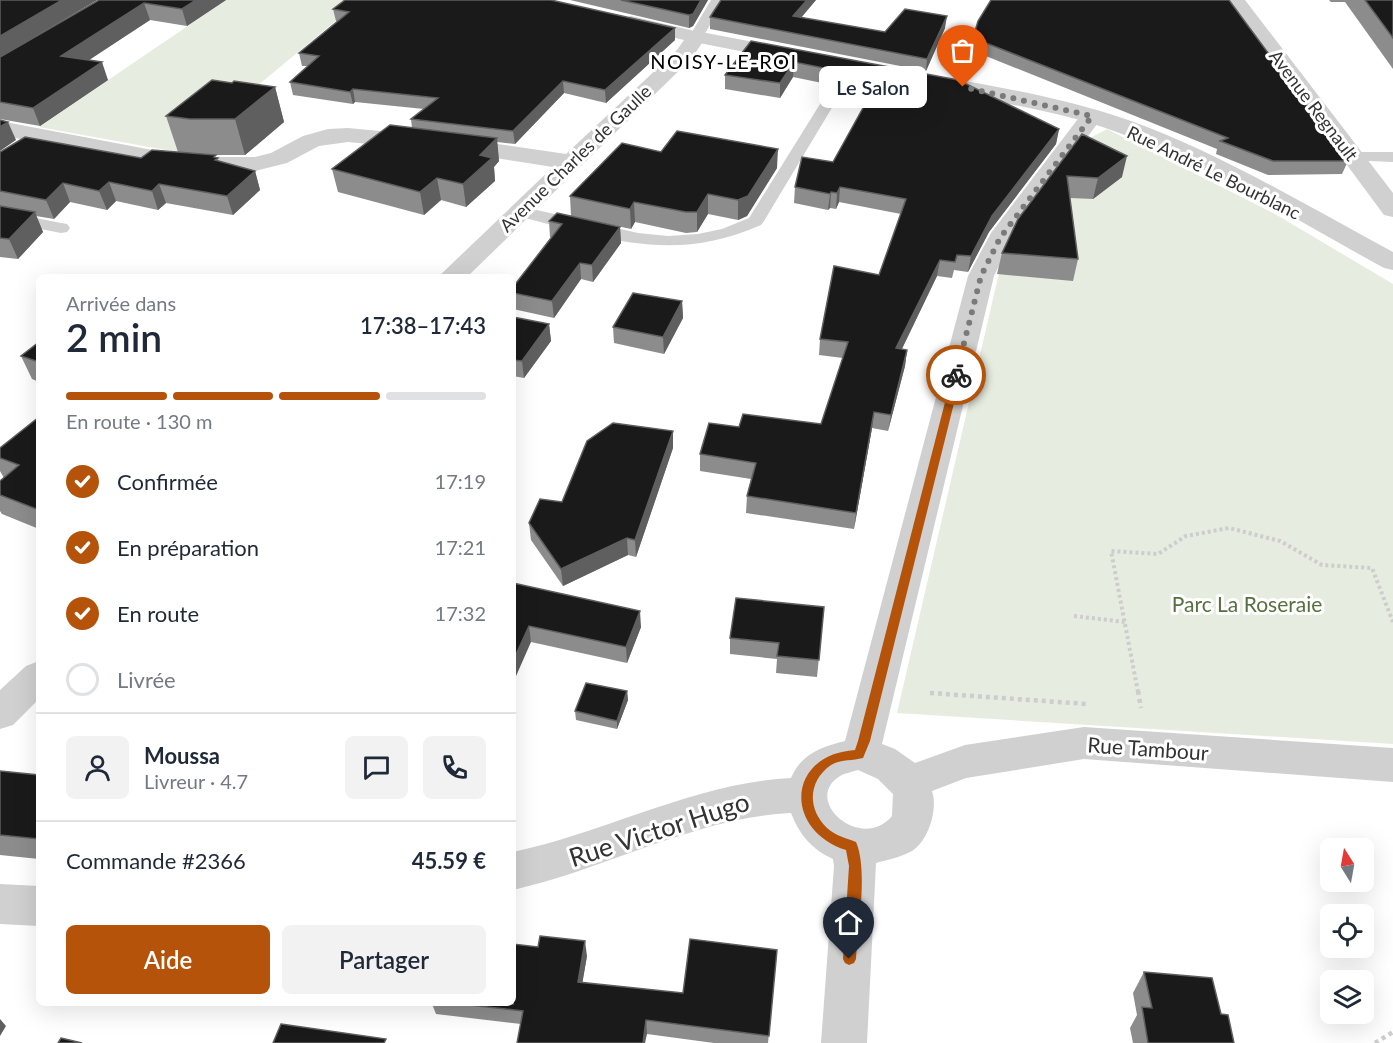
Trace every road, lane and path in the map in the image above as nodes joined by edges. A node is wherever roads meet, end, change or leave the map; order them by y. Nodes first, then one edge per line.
1 (718, 0) edge
2 (1235, 0) edge
3 (616, 19) edge
4 (696, 37) junction
5 (814, 59) edge
6 (915, 78) edge
7 (832, 96) dead end
8 (1092, 116) junction
9 (0, 128) edge
10 (43, 135) junction
11 (17, 152) edge
12 (1352, 157) junction
13 (1393, 158) edge
14 (569, 162) junction
15 (1393, 210) edge
16 (519, 211) junction
17 (0, 216) edge
18 (61, 228) dead end
19 (1393, 262) edge
20 (454, 274) edge
21 (1074, 616) dead end
22 (1125, 622) junction
23 (1393, 622) edge
24 (36, 679) edge
25 (1141, 708) dead end
26 (0, 714) edge
27 (858, 754) junction
28 (1393, 765) edge
29 (908, 782) junction
30 (806, 795) junction
31 (852, 846) junction
32 (516, 870) edge
33 (0, 904) edge
34 (36, 906) edge
35 (1393, 1032) edge
36 (844, 1043) edge
37 (1375, 1043) edge

1 - 4 lane
2 - 12 street, Avenue Regnault
3 - 4 street
4 - 5 street
4 - 14 street, Avenue Charles de Gaulle
6 - 8 street, Rue André Le Bourblanc
7 - 16 lane
8 - 19 street, Rue André Le Bourblanc
8 - 27 street
9 - 10 street
10 - 11 street
10 - 14 street
12 - 13 lane
12 - 15 street, Avenue Regnault
14 - 16 street, Avenue Charles de Gaulle
16 - 20 street, Avenue Charles de Gaulle
17 - 18 lane
21 - 22 path
22 - 23 path
22 - 25 path
24 - 26 street
27 - 29 street
27 - 30 street
28 - 29 street, Rue Tambour
29 - 31 street
30 - 31 street
30 - 32 street, Rue Victor Hugo
31 - 36 street
33 - 34 street
35 - 37 path

